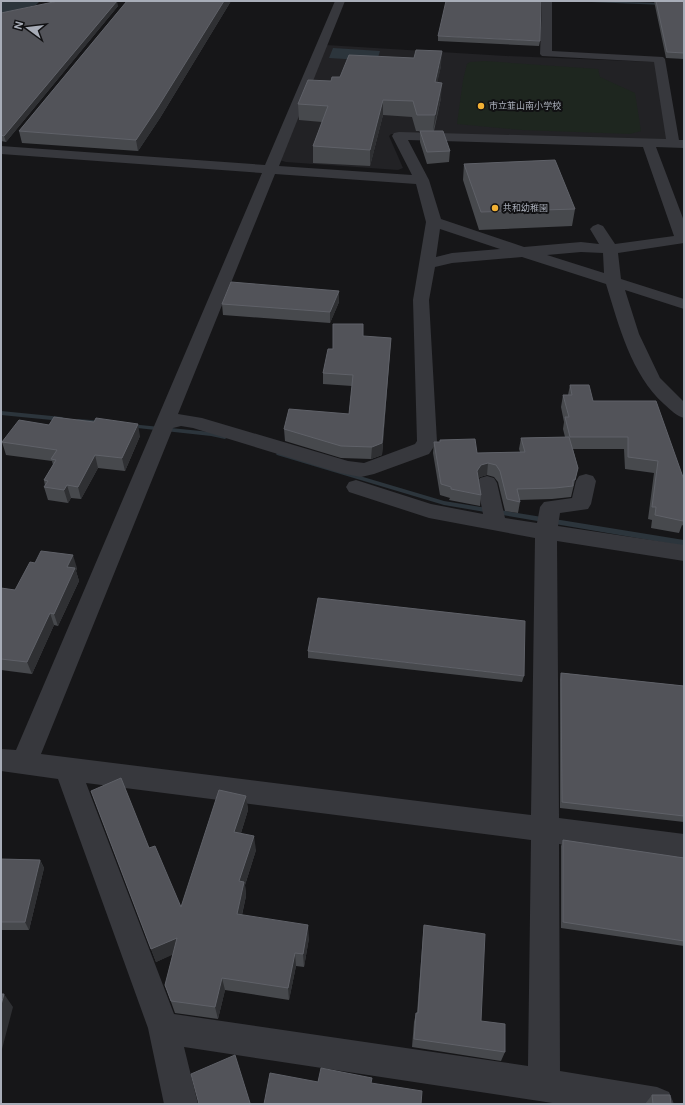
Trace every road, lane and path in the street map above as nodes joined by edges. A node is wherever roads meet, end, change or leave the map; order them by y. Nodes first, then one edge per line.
1 (340, 1) edge
2 (547, 1) edge
3 (17, 138) dead end
4 (648, 144) junction
5 (679, 144) edge
6 (3, 152) edge
7 (271, 168) junction
8 (422, 180) junction
9 (679, 212) edge
10 (434, 222) junction
11 (598, 229) dead end
12 (610, 249) junction
13 (522, 252) junction
14 (426, 264) junction
15 (613, 280) junction
16 (684, 304) edge
17 (684, 412) edge
18 (162, 427) junction
19 (586, 481) dead end
20 (486, 484) dead end
21 (356, 487) dead end
22 (494, 517) junction
23 (548, 525) junction
24 (684, 553) edge
25 (12, 762) edge
26 (68, 769) junction
27 (545, 829) junction
28 (684, 847) edge
29 (164, 1028) junction
30 (544, 1085) junction
31 (180, 1104) edge
32 (657, 1104) edge

1 - 7 street
2 - 5 street
3 - 6 street
4 - 5 street
4 - 8 street
4 - 9 street
6 - 7 street
7 - 8 street
7 - 18 street
8 - 10 street
9 - 12 street
10 - 13 street
10 - 14 street
11 - 12 street
12 - 13 street
12 - 15 street
13 - 14 street
13 - 15 street
14 - 18 street
15 - 16 street
15 - 17 street
18 - 25 street
19 - 23 street
20 - 22 street
21 - 22 street
22 - 23 street
23 - 24 street
23 - 27 street
25 - 26 street
26 - 27 street
26 - 29 street
27 - 28 street
27 - 30 street
29 - 30 street
29 - 31 street
30 - 32 street

